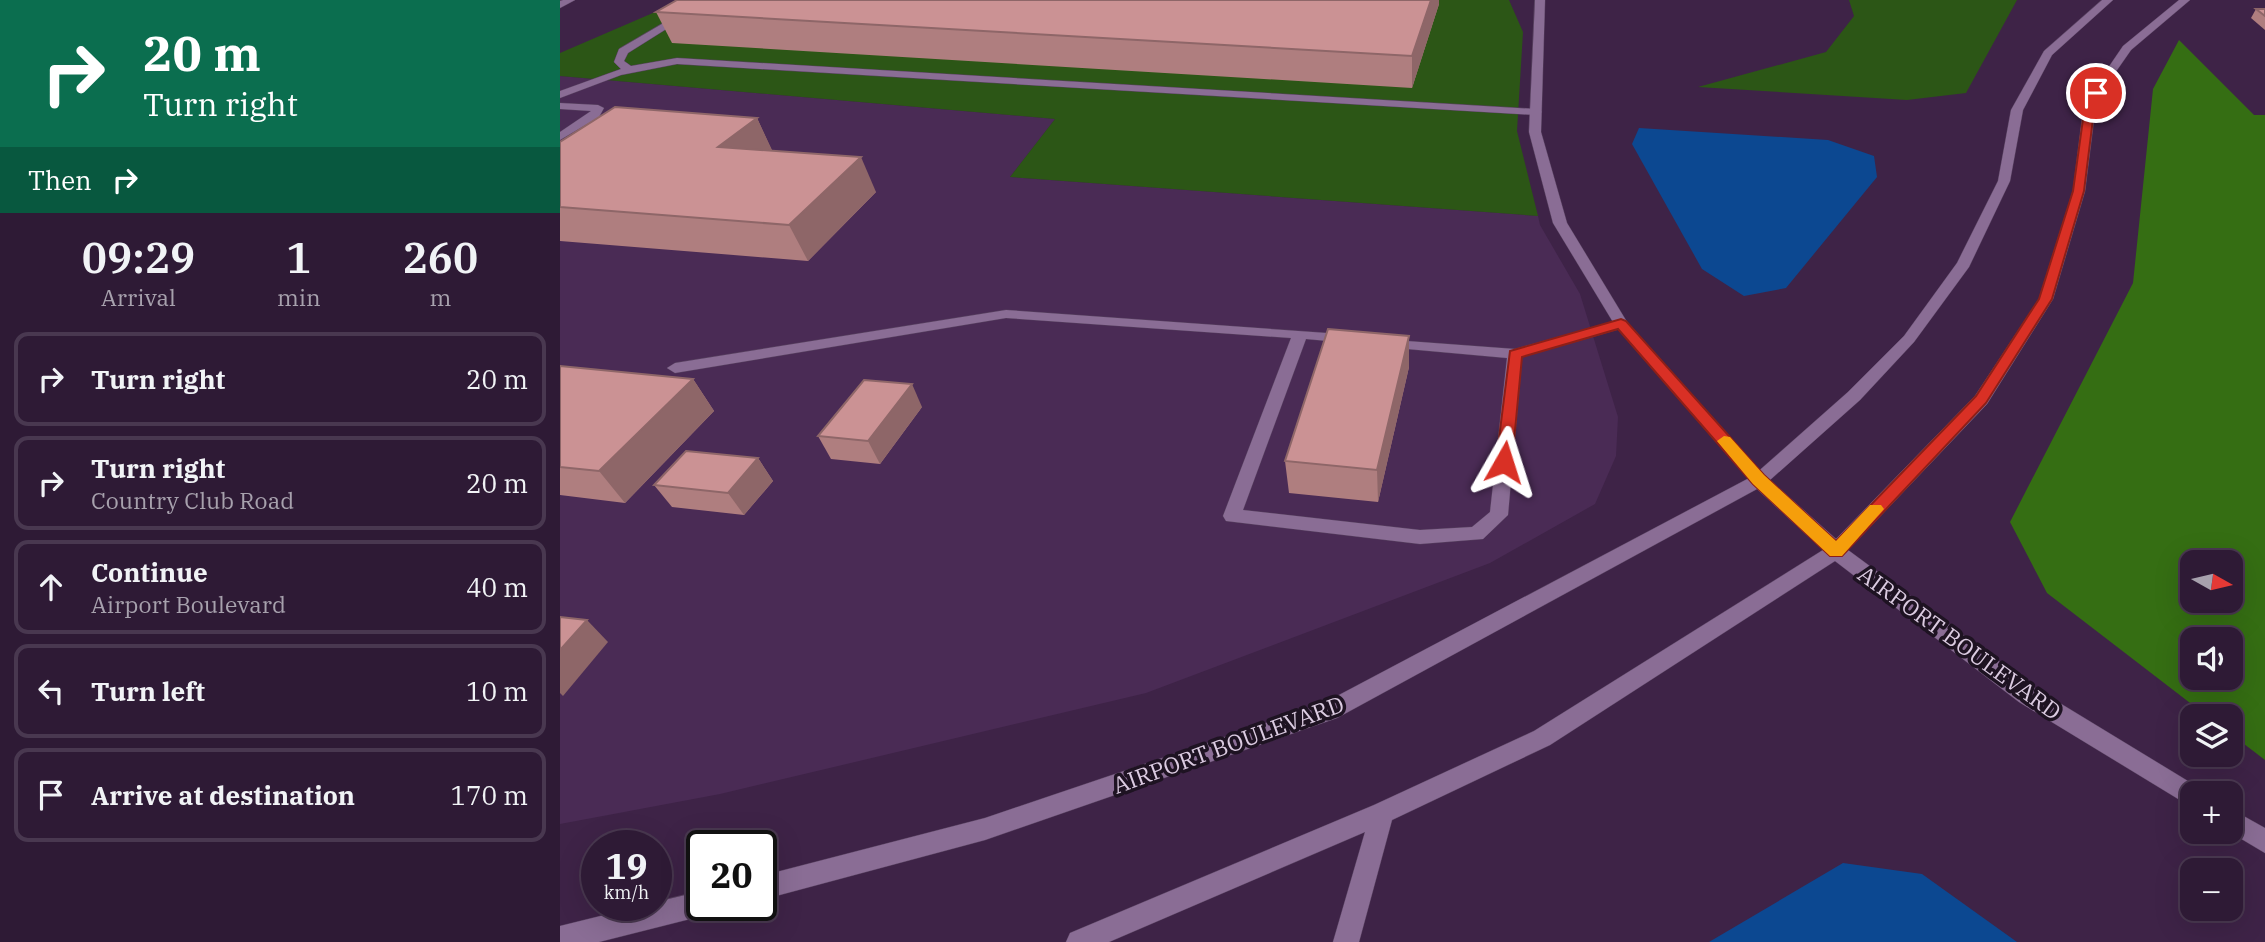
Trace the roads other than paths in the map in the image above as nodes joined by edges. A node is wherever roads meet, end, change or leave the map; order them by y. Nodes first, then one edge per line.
1 (569, 0) edge
2 (1540, 0) edge
3 (2108, 0) edge
4 (2185, 0) edge
5 (560, 5) edge
6 (691, 10) edge
7 (627, 68) junction
8 (560, 95) edge
9 (560, 106) edge
10 (1536, 112) junction
11 (560, 137) edge
12 (1621, 324) junction
13 (1300, 334) junction
14 (1515, 355) junction
15 (675, 368) dead end
16 (1759, 480) junction
17 (1836, 551) junction
18 (2180, 789) edge
19 (1382, 813) junction
20 (2243, 827) edge
21 (2265, 841) edge
22 (777, 884) edge
23 (686, 907) edge
24 (560, 939) edge
25 (1079, 942) edge
26 (1346, 942) edge

1 - 5 main road
2 - 10 main road
3 - 16 main road
4 - 17 main road
6 - 7 main road
7 - 8 main road
7 - 10 main road
9 - 11 main road
10 - 12 main road
12 - 14 main road
12 - 16 main road
13 - 14 main road
13 - 14 main road
13 - 15 main road
16 - 17 main road, AIRPORT BOULEVARD
16 - 22 main road, AIRPORT BOULEVARD
17 - 18 main road, AIRPORT BOULEVARD
17 - 19 main road
19 - 25 main road
19 - 26 main road
20 - 21 main road
23 - 24 main road

